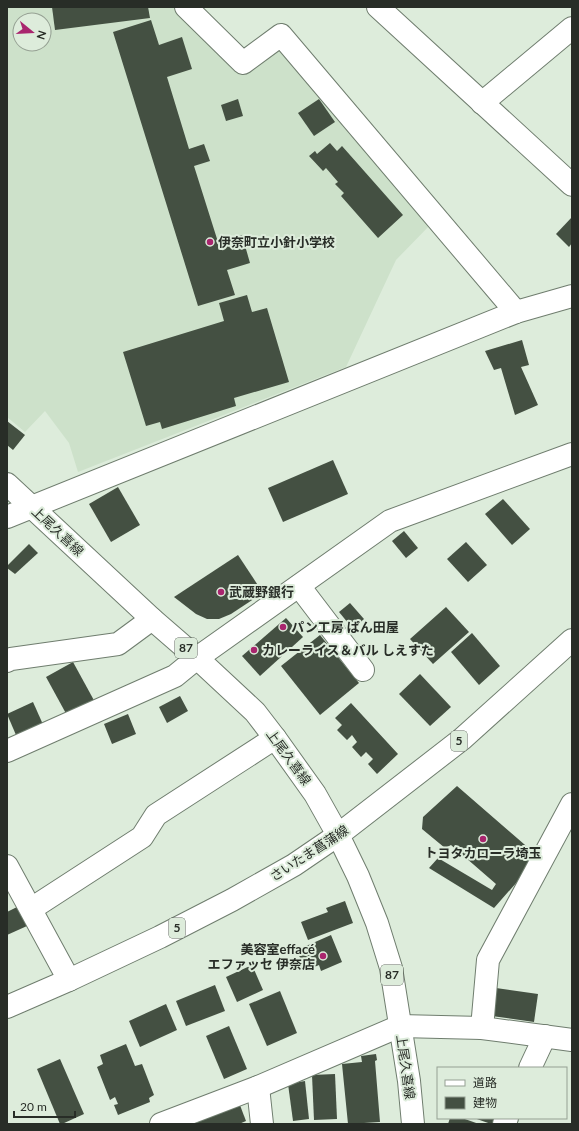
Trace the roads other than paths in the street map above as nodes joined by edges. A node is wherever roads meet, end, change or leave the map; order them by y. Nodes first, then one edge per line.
1 (186, 7) edge
2 (378, 7) edge
3 (567, 37) edge
4 (482, 103) junction
5 (572, 185) edge
6 (572, 296) edge
7 (516, 312) junction
8 (572, 454) edge
9 (7, 484) edge
10 (33, 507) junction
11 (7, 517) edge
12 (299, 586) junction
13 (152, 619) junction
14 (572, 640) edge
15 (197, 658) junction
16 (7, 662) edge
17 (363, 670) dead end
18 (275, 738) junction
19 (7, 751) edge
20 (572, 804) edge
21 (338, 835) junction
22 (7, 866) edge
23 (31, 909) junction
24 (69, 980) junction
25 (7, 1007) edge
26 (400, 1026) junction
27 (482, 1028) junction
28 (545, 1036) junction
29 (572, 1040) edge
30 (530, 1067) edge
31 (258, 1087) junction
32 (161, 1124) edge
33 (262, 1124) edge
34 (413, 1124) edge

1 - 7 street
2 - 4 street
3 - 4 street
4 - 5 street
6 - 7 street
7 - 10 street
8 - 12 street
9 - 10 street, 上尾久喜線 / 87
10 - 11 street
10 - 13 street, 上尾久喜線 / 87
12 - 15 street
12 - 17 street
13 - 15 street, 上尾久喜線 / 87
13 - 16 street
14 - 21 street, さいたま菖蒲線 / 5
15 - 18 street, 上尾久喜線 / 87
15 - 19 street
18 - 21 street, 上尾久喜線 / 87
18 - 23 street
20 - 27 street
21 - 24 street, さいたま菖蒲線 / 5
21 - 26 street, 上尾久喜線 / 87
22 - 23 street
23 - 24 street
24 - 25 street, さいたま菖蒲線 / 5
26 - 27 street
26 - 31 street
26 - 34 street, 上尾久喜線 / 87
27 - 28 street
28 - 29 street
28 - 30 street
31 - 32 street
31 - 33 street

